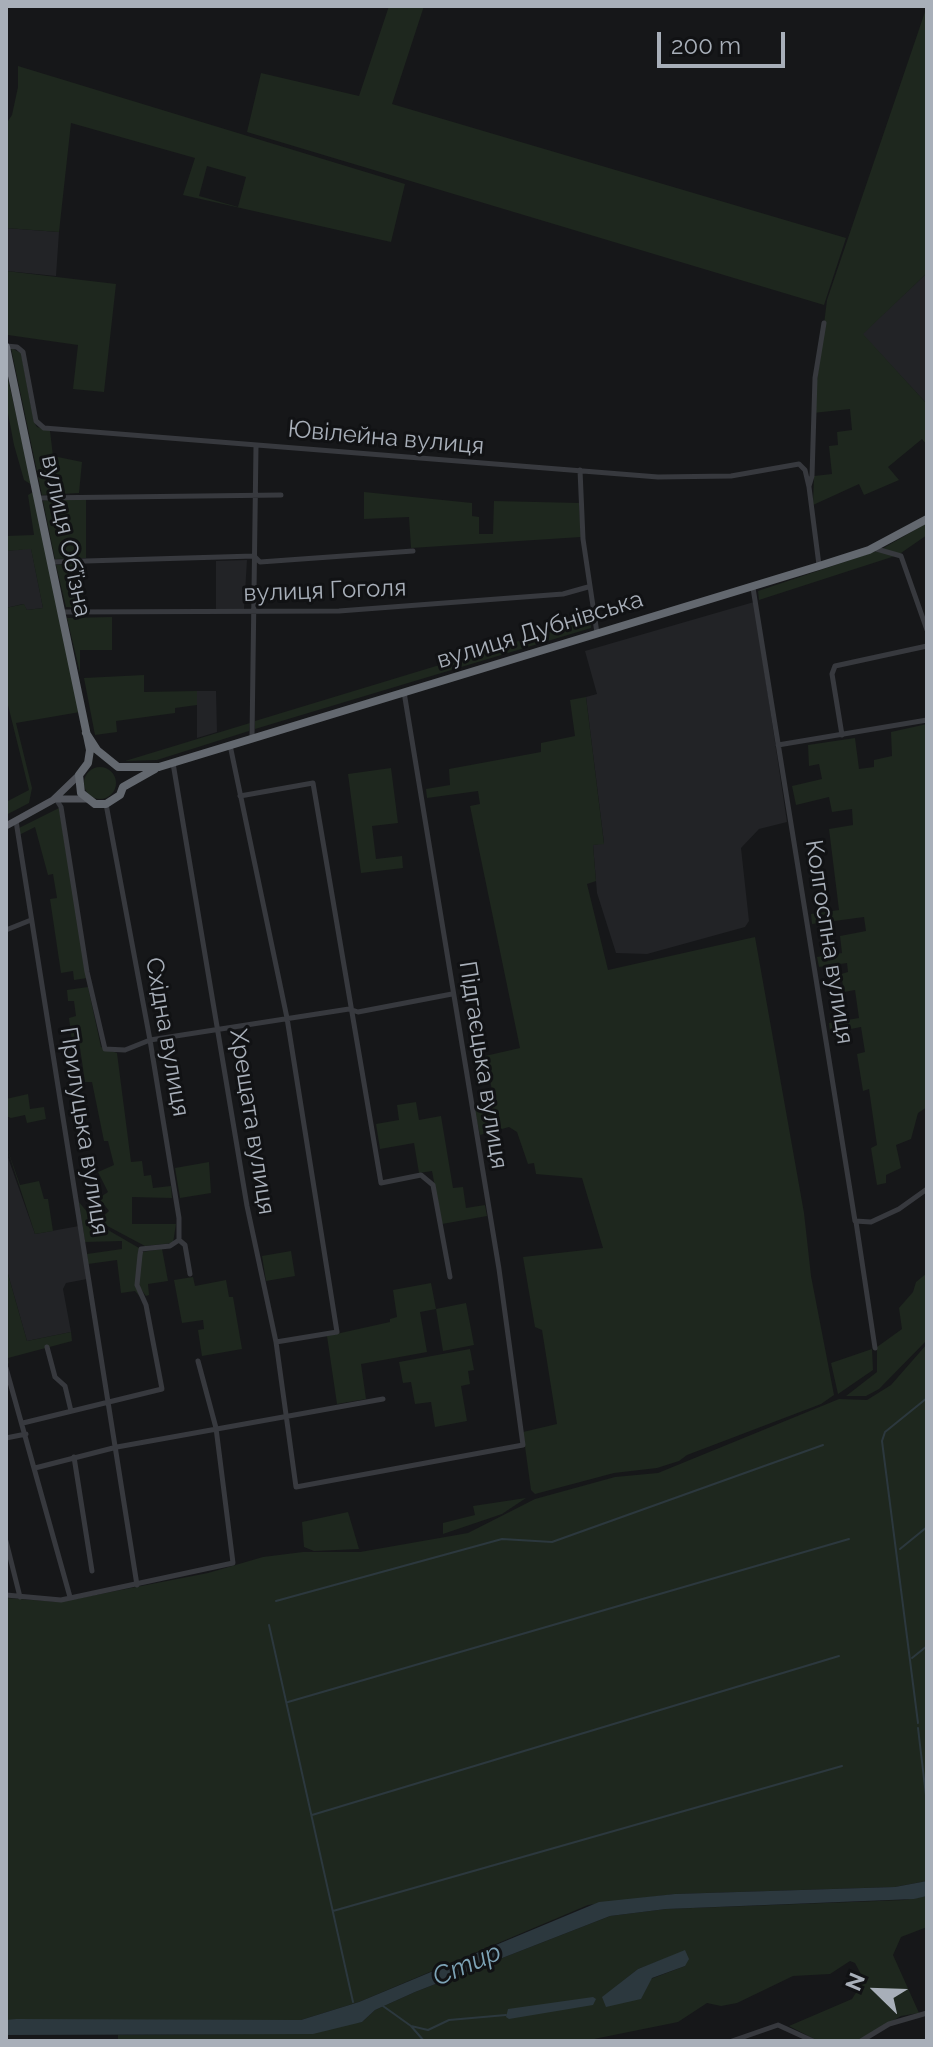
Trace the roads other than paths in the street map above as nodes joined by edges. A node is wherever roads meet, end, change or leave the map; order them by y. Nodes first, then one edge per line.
1 (824, 323) dead end
2 (6, 346) edge
3 (256, 446) junction
4 (580, 470) junction
5 (809, 487) junction
6 (254, 494) junction
7 (281, 495) dead end
8 (38, 498) junction
9 (927, 519) edge
10 (873, 548) junction
11 (413, 551) dead end
12 (254, 556) junction
13 (52, 562) junction
14 (819, 566) junction
15 (588, 587) junction
16 (753, 588) junction
17 (62, 612) junction
18 (253, 613) junction
19 (927, 630) edge
20 (597, 633) junction
21 (927, 646) edge
22 (404, 692) junction
23 (927, 720) edge
24 (86, 733) junction
25 (842, 735) junction
26 (252, 737) junction
27 (230, 744) junction
28 (778, 745) junction
29 (108, 760) junction
30 (173, 762) junction
31 (88, 763) junction
32 (118, 767) junction
33 (159, 767) junction
34 (79, 775) junction
35 (123, 787) junction
36 (240, 796) junction
37 (86, 799) junction
38 (55, 800) junction
39 (106, 804) junction
40 (16, 821) junction
41 (6, 826) edge
42 (31, 919) junction
43 (6, 930) edge
44 (452, 994) junction
45 (349, 1009) junction
46 (287, 1018) junction
47 (219, 1028) junction
48 (150, 1040) junction
49 (927, 1189) edge
50 (855, 1221) junction
51 (179, 1240) junction
52 (190, 1274) dead end
53 (450, 1277) dead end
54 (276, 1342) junction
55 (47, 1347) dead end
56 (875, 1348) dead end
57 (198, 1361) dead end
58 (6, 1368) edge
59 (383, 1399) dead end
60 (109, 1403) junction
61 (71, 1411) junction
62 (286, 1415) junction
63 (23, 1423) junction
64 (216, 1428) junction
65 (26, 1434) junction
66 (6, 1438) edge
67 (117, 1447) junction
68 (74, 1457) junction
69 (35, 1468) junction
70 (296, 1487) joint
71 (6, 1541) edge
72 (92, 1571) dead end
73 (137, 1585) junction
74 (6, 1595) edge
75 (20, 1597) junction
76 (70, 1597) junction
77 (927, 2013) edge
78 (732, 2041) edge
79 (813, 2041) edge
80 (861, 2041) edge

1 - 5 street
2 - 3 street, Ювілейна вулиця
2 - 8 highway, вулиця Об’їзна
3 - 4 street, Ювілейна вулиця
3 - 6 street
4 - 5 street, Ювілейна вулиця
4 - 15 street
5 - 14 street
6 - 7 street
6 - 8 street
6 - 12 street
8 - 13 highway, вулиця Об’їзна
9 - 10 highway, вулиця Дубнівська
10 - 14 highway, вулиця Дубнівська
10 - 19 street
11 - 12 street
12 - 13 street
12 - 18 street
13 - 17 highway, вулиця Об’їзна
14 - 16 highway, вулиця Дубнівська
15 - 18 street, вулиця Гоголя
15 - 20 street
16 - 20 highway, вулиця Дубнівська
16 - 28 street, Колгоспна вулиця
17 - 18 street, вулиця Гоголя
17 - 24 highway, вулиця Об’їзна
18 - 26 street
20 - 22 highway, вулиця Дубнівська
21 - 25 street
22 - 26 highway, вулиця Дубнівська
22 - 44 street, Підгаєцька вулиця
23 - 25 street
24 - 29 highway
24 - 31 highway, вулиця Об’їзна
25 - 28 street
26 - 27 highway, вулиця Дубнівська
27 - 30 highway, вулиця Дубнівська
27 - 36 street
28 - 50 street, Колгоспна вулиця
29 - 31 highway
29 - 32 highway
30 - 33 highway, вулиця Дубнівська
30 - 47 street, Хрещата вулиця
31 - 34 highway
32 - 33 highway
32 - 35 highway
33 - 35 highway
34 - 37 highway
34 - 38 main road
35 - 39 highway
36 - 45 street
36 - 46 street
37 - 38 main road
37 - 39 highway
38 - 40 main road
38 - 48 street
39 - 48 street, Східна вулиця
40 - 41 main road
40 - 42 street, Прилуцька вулиця
42 - 43 street
42 - 60 street, Прилуцька вулиця
44 - 45 street
44 - 70 street, Підгаєцька вулиця
45 - 46 street
45 - 53 street
46 - 47 street
46 - 54 street
47 - 48 street
47 - 54 street, Хрещата вулиця
48 - 51 street, Східна вулиця
49 - 50 street
50 - 56 street, Колгоспна вулиця
51 - 52 street, Східна вулиця
51 - 60 street
54 - 62 street, Хрещата вулиця
55 - 61 street
57 - 64 street
58 - 63 street
59 - 62 street
60 - 61 street
60 - 67 street, Прилуцька вулиця
61 - 63 street
62 - 64 street
62 - 70 street, Хрещата вулиця
63 - 65 street
64 - 67 street
64 - 73 street
65 - 66 street
65 - 69 street
67 - 68 street
67 - 73 street, Прилуцька вулиця
68 - 69 street
68 - 72 street
69 - 76 street
71 - 75 street
73 - 76 street
74 - 75 street
75 - 76 street
77 - 80 street
78 - 79 street

